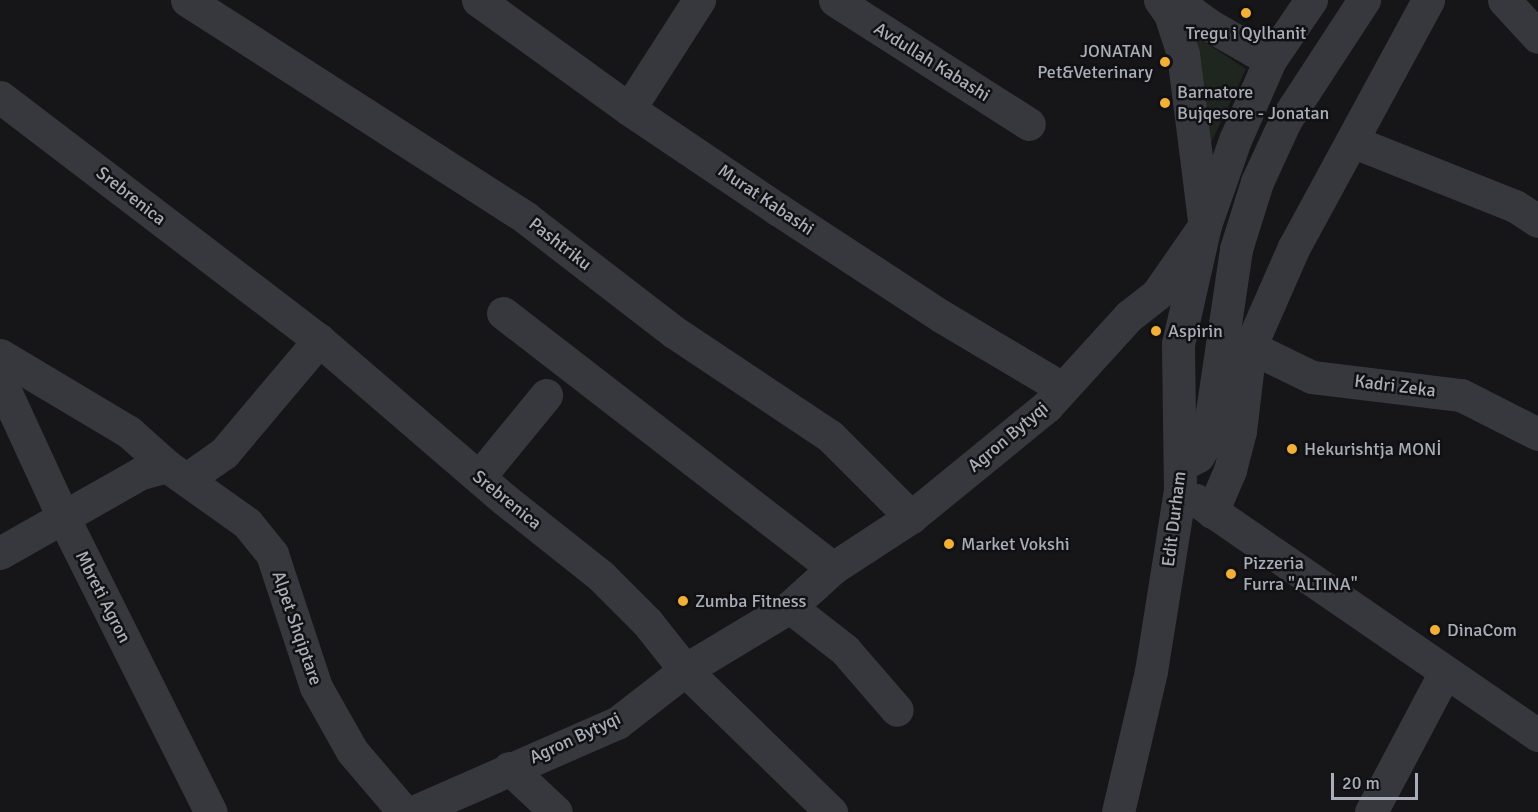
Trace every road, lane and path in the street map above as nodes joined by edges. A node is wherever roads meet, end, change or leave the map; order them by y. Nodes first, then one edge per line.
1 (187, 0) edge
2 (478, 0) edge
3 (699, 0) edge
4 (835, 0) edge
5 (1160, 0) edge
6 (1175, 0) edge
7 (1311, 0) edge
8 (1364, 0) edge
9 (1428, 0) edge
10 (1504, 0) edge
11 (1538, 37) edge
12 (1270, 60) junction
13 (0, 97) edge
14 (629, 109) junction
15 (1029, 124) dead end
16 (1354, 142) junction
17 (1538, 222) edge
18 (1205, 225) junction
19 (503, 313) dead end
20 (319, 340) junction
21 (1250, 346) junction
22 (0, 355) edge
23 (0, 380) edge
24 (1062, 388) junction
25 (546, 395) dead end
26 (1538, 434) edge
27 (178, 472) junction
28 (479, 477) junction
29 (1181, 477) junction
30 (1212, 512) junction
31 (63, 517) junction
32 (912, 517) junction
33 (0, 553) edge
34 (832, 568) junction
35 (790, 607) junction
36 (685, 670) junction
37 (1444, 674) junction
38 (897, 710) dead end
39 (1538, 735) edge
40 (510, 768) junction
41 (211, 812) edge
42 (404, 812) edge
43 (413, 812) edge
44 (556, 812) edge
45 (831, 812) edge
46 (1118, 812) edge
47 (1371, 812) edge

1 - 32 street, Pashtriku
2 - 14 street, Murat Kabashi
3 - 14 street
4 - 15 street, Avdullah Kabashi
5 - 18 street, Edit Durham
6 - 12 street
7 - 12 street, Edit Durham
8 - 29 street
9 - 16 street
10 - 11 street
12 - 18 street, Edit Durham
13 - 20 street, Srebrenica
14 - 24 street, Murat Kabashi
16 - 17 street
16 - 21 street
18 - 24 street, Agron Bytyqi
18 - 29 street, Edit Durham
19 - 34 street
20 - 27 street
20 - 28 street, Srebrenica
21 - 26 street, Kadri Zeka
21 - 30 street
22 - 27 street, Alpet Shqiptare
23 - 31 street, Mbreti Agron
24 - 32 street, Agron Bytyqi
25 - 28 street
27 - 31 street
27 - 42 street, Alpet Shqiptare
28 - 36 street, Srebrenica
29 - 30 street
29 - 46 street, Edit Durham
30 - 37 street
31 - 33 street
31 - 41 street, Mbreti Agron
32 - 34 street, Agron Bytyqi
34 - 35 street, Agron Bytyqi
35 - 36 street, Agron Bytyqi
35 - 38 street
36 - 40 street, Agron Bytyqi
36 - 45 street, Srebrenica
37 - 39 street
37 - 47 street
40 - 43 street, Agron Bytyqi
40 - 44 street, Agron Bytyqi

